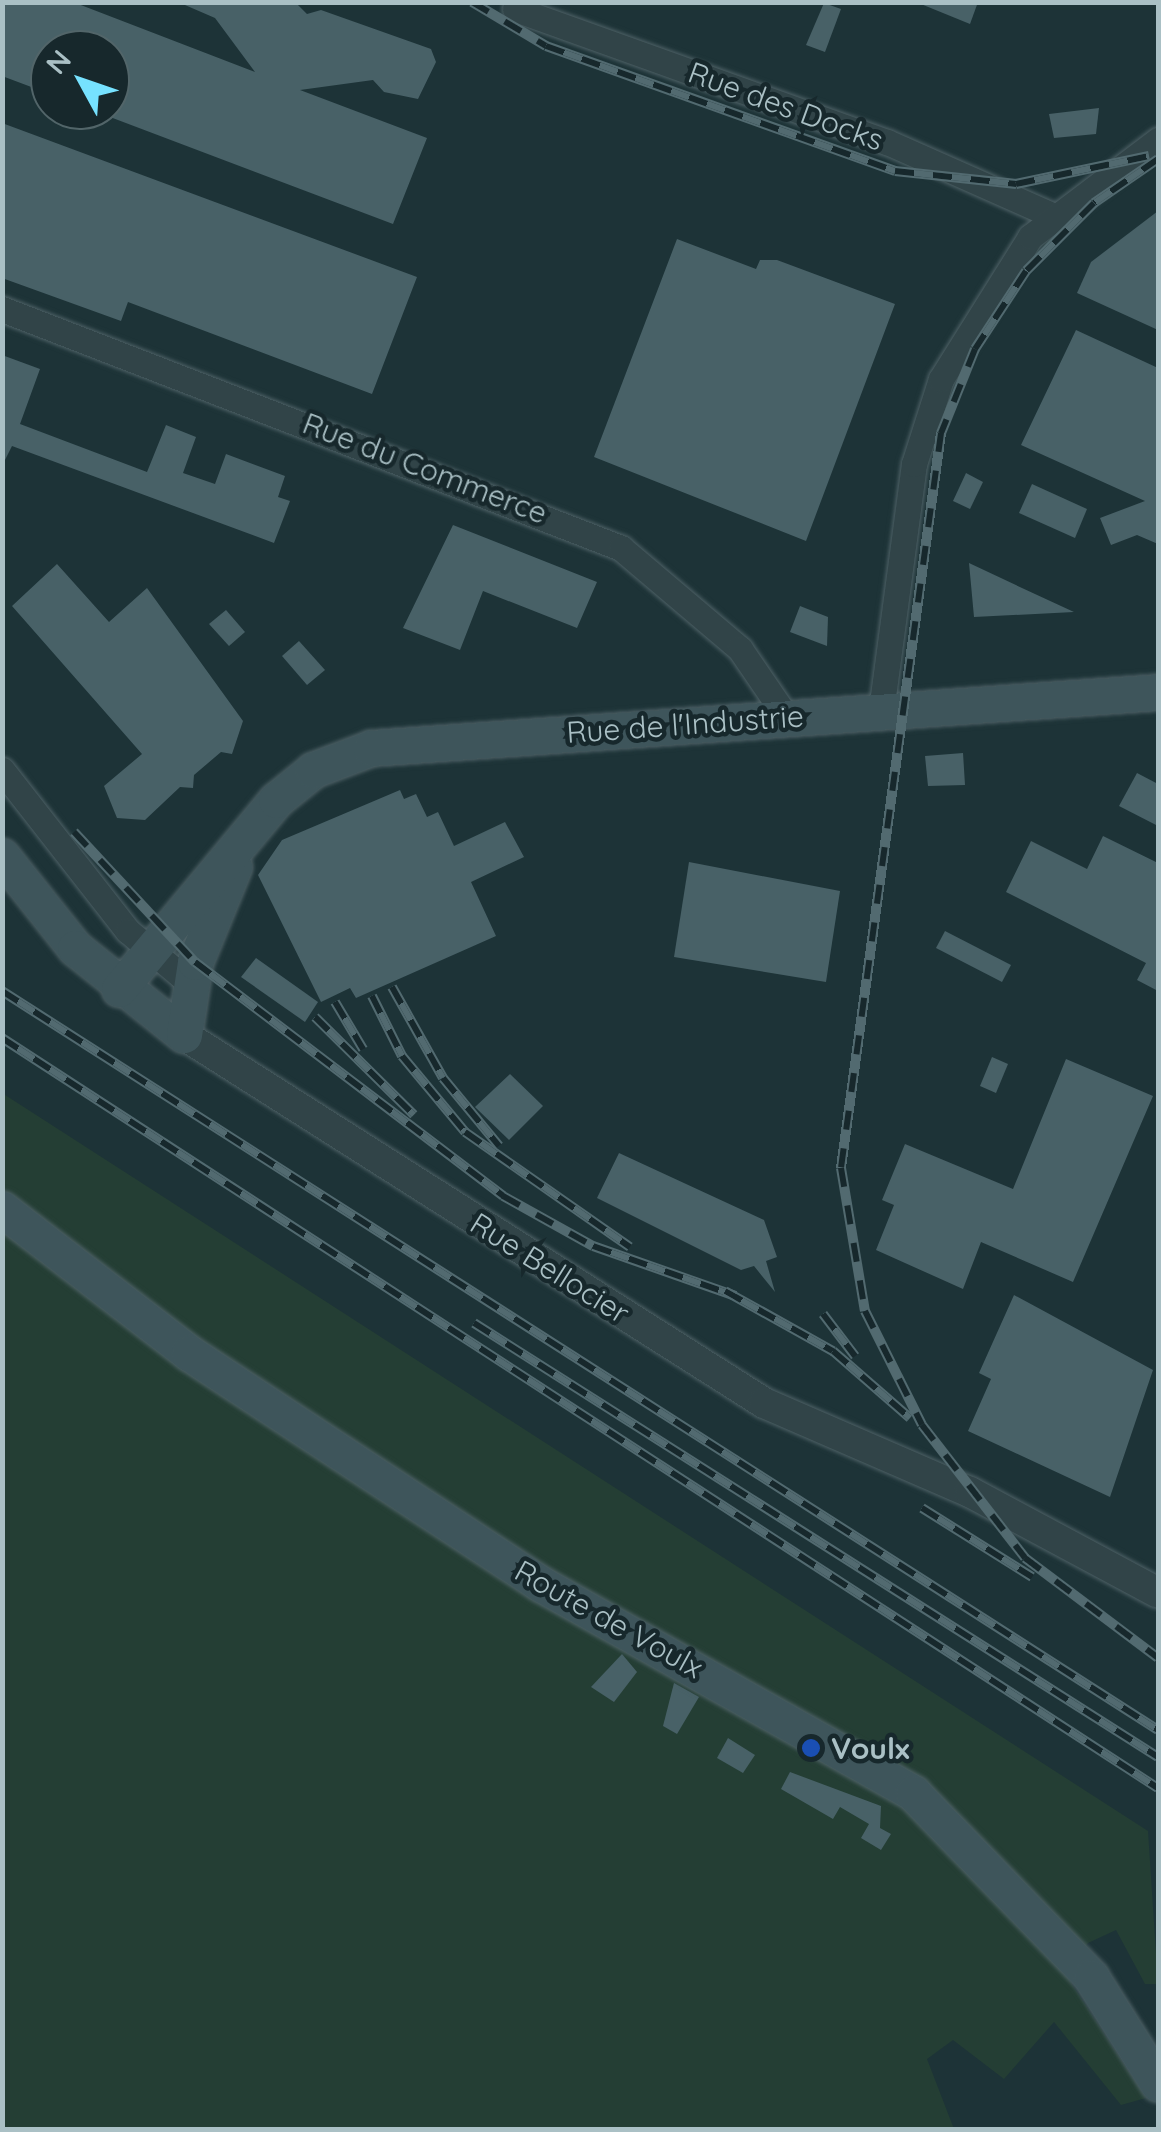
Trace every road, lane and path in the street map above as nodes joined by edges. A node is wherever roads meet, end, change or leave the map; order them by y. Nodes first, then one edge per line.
1 (515, 9) dead end
2 (1158, 140) edge
3 (1052, 215) junction
4 (2, 310) edge
5 (1158, 692) edge
6 (881, 711) junction
7 (787, 718) junction
8 (2, 770) edge
9 (245, 838) junction
10 (2, 856) edge
11 (151, 951) junction
12 (192, 984) junction
13 (120, 988) junction
14 (184, 1034) junction
15 (2, 1209) edge
16 (1158, 1593) edge
17 (1158, 2084) edge

1 - 3 street, Rue des Docks
2 - 3 street
3 - 6 street
4 - 7 street, Rue du Commerce
5 - 6 main road, Rue de l'Industrie
6 - 7 main road, Rue de l'Industrie
7 - 9 main road, Rue de l'Industrie
8 - 11 street
9 - 11 main road, Rue de l'Industrie
9 - 12 main road
10 - 13 main road, Rue Bellocier
11 - 12 street
11 - 13 main road, Rue de l'Industrie
12 - 14 main road
13 - 14 main road, Rue Bellocier
14 - 16 street, Rue Bellocier
15 - 17 main road, Route de Voulx

